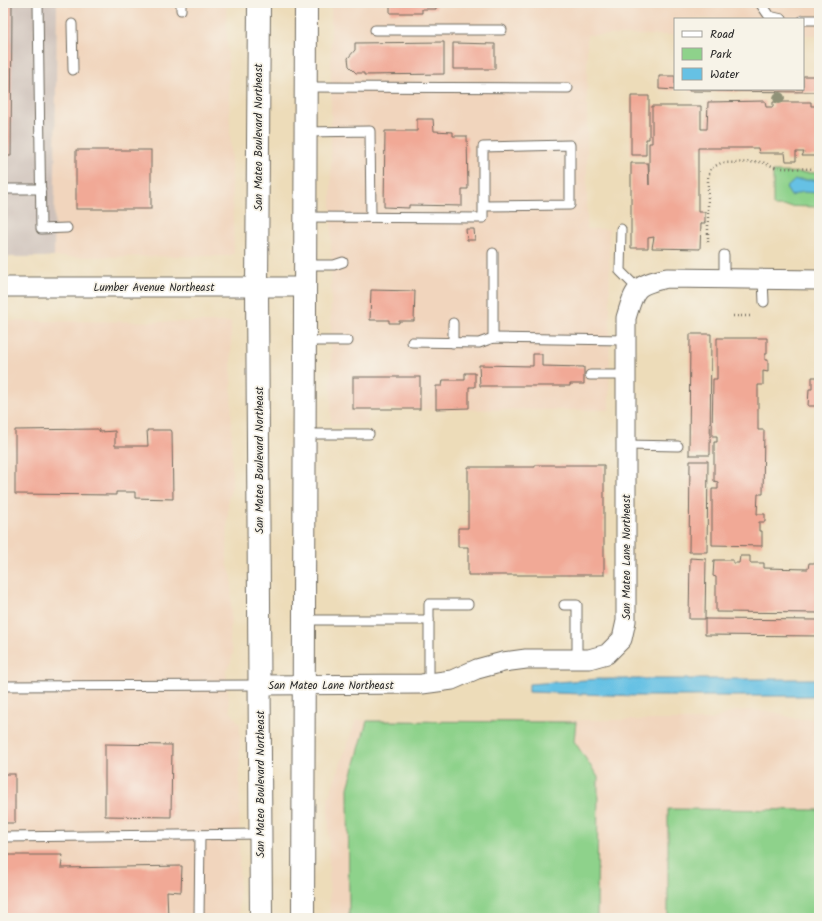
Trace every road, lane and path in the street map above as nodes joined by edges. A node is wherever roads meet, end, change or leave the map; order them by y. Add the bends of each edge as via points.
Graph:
1 (38, 3) edge
2 (259, 3) edge
3 (306, 3) edge
4 (760, 3) edge
5 (778, 18) edge
6 (804, 20) edge
7 (819, 20) edge
8 (72, 24) dead end
9 (375, 30) dead end
10 (502, 30) dead end
11 (73, 70) dead end
12 (305, 87) junction
13 (568, 88) dead end
14 (305, 132) junction
15 (819, 169) edge
16 (3, 189) edge
17 (41, 189) junction
18 (483, 206) junction
19 (305, 217) junction
20 (371, 217) junction
21 (67, 228) dead end
22 (621, 229) dead end
23 (708, 242) dead end
24 (493, 253) dead end
25 (724, 255) dead end
26 (343, 262) dead end
27 (304, 265) junction
28 (724, 279) junction
29 (763, 280) junction
30 (819, 280) edge
31 (3, 286) edge
32 (257, 287) junction
33 (305, 287) junction
34 (638, 289) junction
35 (764, 302) dead end
36 (733, 316) dead end
37 (753, 316) dead end
38 (453, 323) dead end
39 (493, 338) junction
40 (626, 340) junction
41 (304, 341) junction
42 (348, 341) dead end
43 (412, 342) dead end
44 (453, 343) junction
45 (590, 375) dead end
46 (626, 376) junction
47 (304, 434) junction
48 (369, 434) dead end
49 (626, 445) junction
50 (678, 446) dead end
51 (468, 604) dead end
52 (564, 605) dead end
53 (305, 620) junction
54 (429, 620) junction
55 (577, 659) junction
56 (429, 683) junction
57 (304, 684) junction
58 (260, 685) junction
59 (3, 686) edge
60 (200, 834) junction
61 (261, 834) junction
62 (3, 837) edge
63 (199, 918) edge
64 (261, 918) edge
65 (303, 918) edge

1 - 17 lane
2 - 32 main road, San Mateo Boulevard Northeast
3 - 12 main road
4 - 5 lane via 769,16
6 - 7 lane
8 - 11 lane
9 - 10 lane
12 - 13 lane
12 - 14 main road
14 - 19 main road
14 - 20 lane via 370,131
15 - 23 path via 776,168 762,162 721,163 711,168 708,177
16 - 17 lane
17 - 21 lane via 41,229
18 - 18 lane via 570,205 570,145 483,147
18 - 20 lane via 482,218
19 - 20 lane
19 - 27 main road
22 - 34 lane via 620,271
24 - 39 lane
25 - 28 lane
26 - 27 lane via 334,265
27 - 33 main road
28 - 29 street
28 - 34 street via 667,278 649,282
29 - 30 street
29 - 35 lane
31 - 32 street, Lumber Avenue Northeast
32 - 33 street, Lumber Avenue Northeast
32 - 58 main road, San Mateo Boulevard Northeast
33 - 41 main road
34 - 40 street, San Mateo Lane Northeast via 632,296 626,318
36 - 37 path
38 - 44 lane
39 - 40 lane
39 - 44 lane via 479,343
40 - 46 street, San Mateo Lane Northeast
41 - 42 lane
41 - 47 main road
43 - 44 lane
45 - 46 lane
46 - 49 street, San Mateo Lane Northeast
47 - 48 lane
47 - 53 main road
49 - 50 lane
49 - 55 street, San Mateo Lane Northeast via 626,621 622,639 607,654
51 - 54 lane via 429,604
52 - 55 lane via 577,605
53 - 54 lane
53 - 57 main road
54 - 56 lane
55 - 56 street, San Mateo Lane Northeast via 526,659 503,662 477,669 452,680
56 - 57 street, San Mateo Lane Northeast
57 - 58 street, San Mateo Lane Northeast
57 - 65 main road
58 - 59 lane
58 - 61 main road, San Mateo Boulevard Northeast
60 - 61 lane
60 - 62 lane
60 - 63 lane
61 - 64 main road, San Mateo Boulevard Northeast

